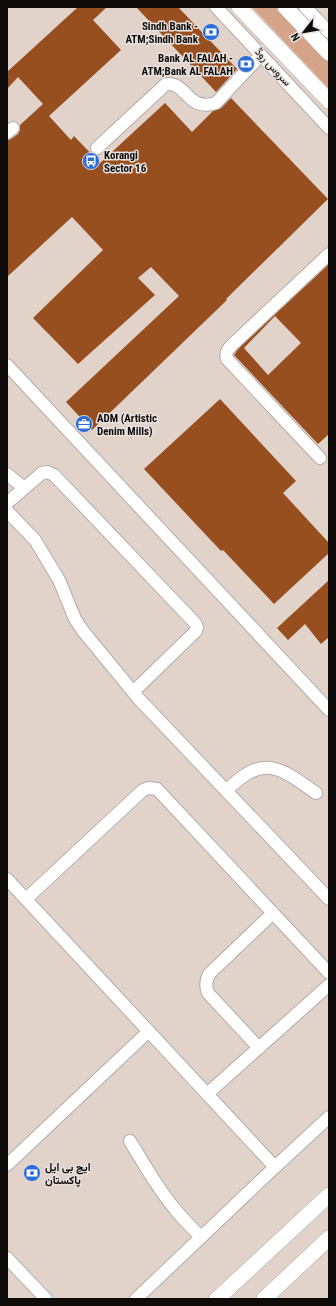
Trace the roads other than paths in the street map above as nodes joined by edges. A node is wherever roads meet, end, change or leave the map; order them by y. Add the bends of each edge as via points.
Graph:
1 (216, 7) edge
2 (239, 7) edge
3 (285, 7) edge
4 (305, 7) edge
5 (329, 32) edge
6 (329, 53) edge
7 (261, 55) junction
8 (329, 101) edge
9 (329, 128) edge
10 (97, 148) dead end
11 (329, 254) edge
12 (7, 366) edge
13 (320, 458) dead end
14 (7, 474) edge
15 (24, 488) junction
16 (7, 503) edge
17 (7, 510) edge
18 (133, 692) junction
19 (329, 710) edge
20 (226, 791) junction
21 (316, 793) dead end
22 (7, 880) edge
23 (26, 899) junction
24 (329, 899) edge
25 (273, 913) junction
26 (329, 973) edge
27 (329, 985) edge
28 (149, 1031) junction
29 (259, 1048) junction
30 (207, 1094) junction
31 (329, 1117) edge
32 (130, 1141) dead end
33 (7, 1165) edge
34 (275, 1167) junction
35 (329, 1195) edge
36 (201, 1237) junction
37 (329, 1238) edge
38 (7, 1258) edge
39 (46, 1299) edge
40 (136, 1299) edge
41 (217, 1299) edge
42 (264, 1299) edge

1 - 7 street, سروس روڈ
2 - 8 main road
3 - 6 main road
4 - 5 street
7 - 9 street, سروس روڈ
7 - 10 street via 216,103 209,105 194,102 177,85 166,84
11 - 13 street via 233,344 226,355
12 - 19 street
14 - 15 street
15 - 16 street
15 - 18 street via 42,473 54,475 195,623 196,631
17 - 18 street via 35,540 59,580 75,619 83,631
18 - 20 street
20 - 21 street via 247,773 262,768 276,768
20 - 24 street
22 - 23 street
23 - 25 street via 143,790 153,788 157,789
23 - 28 street
25 - 26 street
25 - 29 street via 209,974 206,985 208,993
27 - 29 street
28 - 30 street
28 - 33 street
29 - 30 street
30 - 34 street
31 - 34 street
32 - 36 street via 164,1194
34 - 36 street
35 - 41 main road
36 - 40 street
37 - 42 main road
38 - 39 street

